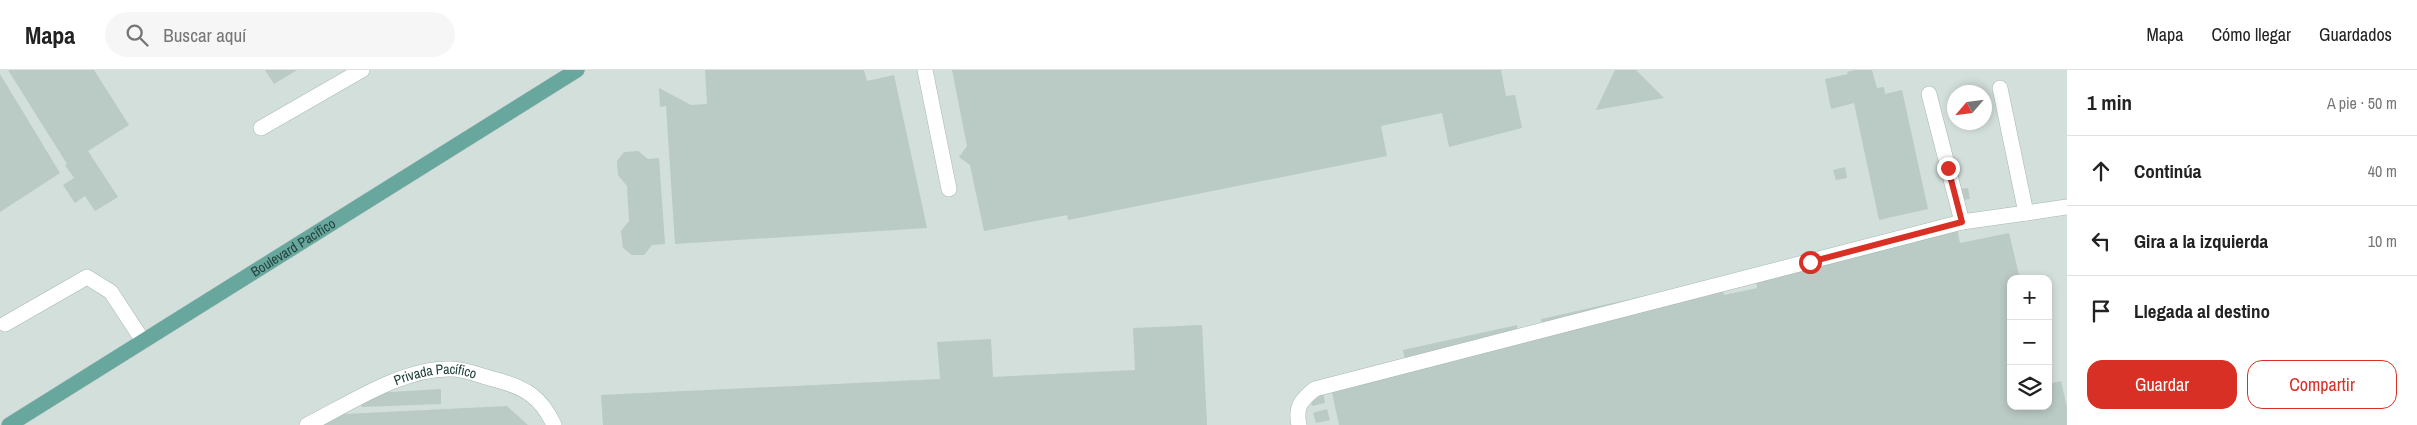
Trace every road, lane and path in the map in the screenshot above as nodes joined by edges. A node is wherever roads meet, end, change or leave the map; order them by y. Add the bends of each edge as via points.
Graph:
1 (362, 70) edge
2 (577, 70) edge
3 (925, 70) edge
4 (2000, 88) dead end
5 (1929, 94) dead end
6 (261, 128) dead end
7 (949, 189) dead end
8 (2067, 207) edge
9 (2026, 213) junction
10 (1962, 222) junction
11 (5, 324) dead end
12 (143, 341) junction
13 (8, 425) edge
14 (307, 425) edge
15 (554, 425) edge
16 (1299, 425) edge

1 - 6 lane
2 - 12 main road, Boulevard Pacífico
3 - 7 lane
4 - 9 lane
5 - 10 lane
8 - 9 lane
9 - 10 lane
10 - 16 lane via 1315,390 1300,401
11 - 12 lane via 87,277 111,292
12 - 13 main road, Boulevard Pacífico
14 - 15 lane, Privada Pacífico via 401,378 428,370 454,369 520,387 537,398

